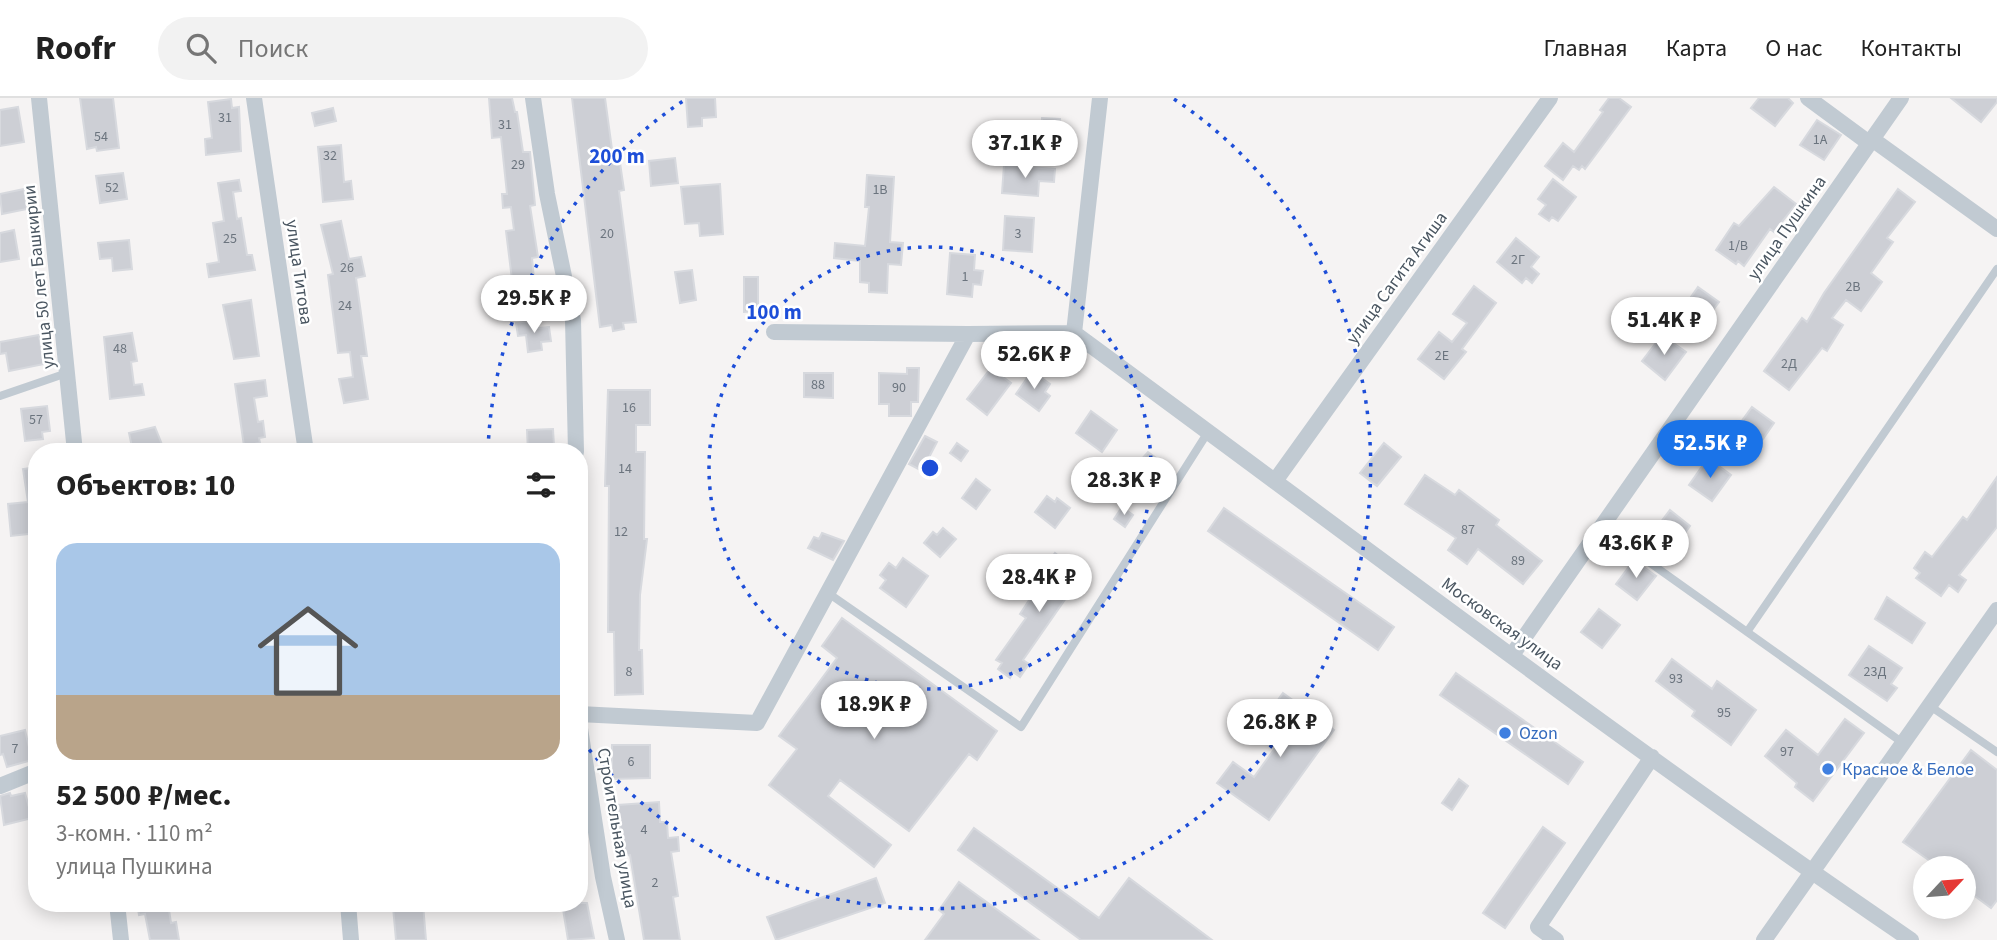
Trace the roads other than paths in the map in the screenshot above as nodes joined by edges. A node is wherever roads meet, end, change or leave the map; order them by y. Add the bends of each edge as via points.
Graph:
1 (39, 98) edge
2 (254, 98) edge
3 (533, 98) edge
4 (1100, 98) edge
5 (1550, 98) edge
6 (1808, 98) edge
7 (1901, 98) edge
8 (1871, 141) junction
9 (1997, 229) edge
10 (1997, 270) edge
11 (774, 332) dead end
12 (1074, 333) junction
13 (968, 334) junction
14 (68, 373) junction
15 (0, 396) edge
16 (1208, 432) junction
17 (74, 443) edge
18 (305, 443) edge
19 (576, 443) edge
20 (1275, 481) junction
21 (1601, 528) junction
22 (827, 593) junction
23 (1997, 610) edge
24 (1747, 632) junction
25 (1512, 655) junction
26 (1930, 705) junction
27 (588, 714) edge
28 (1903, 743) junction
29 (1997, 752) edge
30 (1652, 757) junction
31 (28, 775) edge
32 (588, 780) edge
33 (0, 786) edge
34 (1812, 873) junction
35 (118, 912) edge
36 (349, 912) edge
37 (121, 940) edge
38 (351, 940) edge
39 (617, 940) edge
40 (1556, 940) edge
41 (1764, 940) edge
42 (1911, 940) edge

1 - 14 street, улица 50 лет Башкирии
2 - 18 street, улица Титова
3 - 19 street via 573,320
4 - 12 street
5 - 20 street, улица Сагита Агиша
6 - 8 street
7 - 8 street, улица Пушкина
8 - 9 street
8 - 21 street, улица Пушкина
10 - 24 lane
11 - 13 street
12 - 13 street
12 - 16 street, Московская улица
13 - 22 street
14 - 15 lane
14 - 17 street, улица 50 лет Башкирии
16 - 20 street, Московская улица
16 - 22 lane via 1021,727
20 - 25 street, Московская улица
21 - 24 lane
21 - 25 street, улица Пушкина
22 - 27 street via 757,723
23 - 26 street
24 - 28 lane
25 - 30 street, Московская улица
26 - 28 street
26 - 29 lane
28 - 34 street
30 - 34 street, Московская улица
30 - 40 street via 1538,927
31 - 33 street
32 - 39 street, Строительная улица
34 - 41 street
34 - 42 street, Московская улица
35 - 37 street
36 - 38 street

